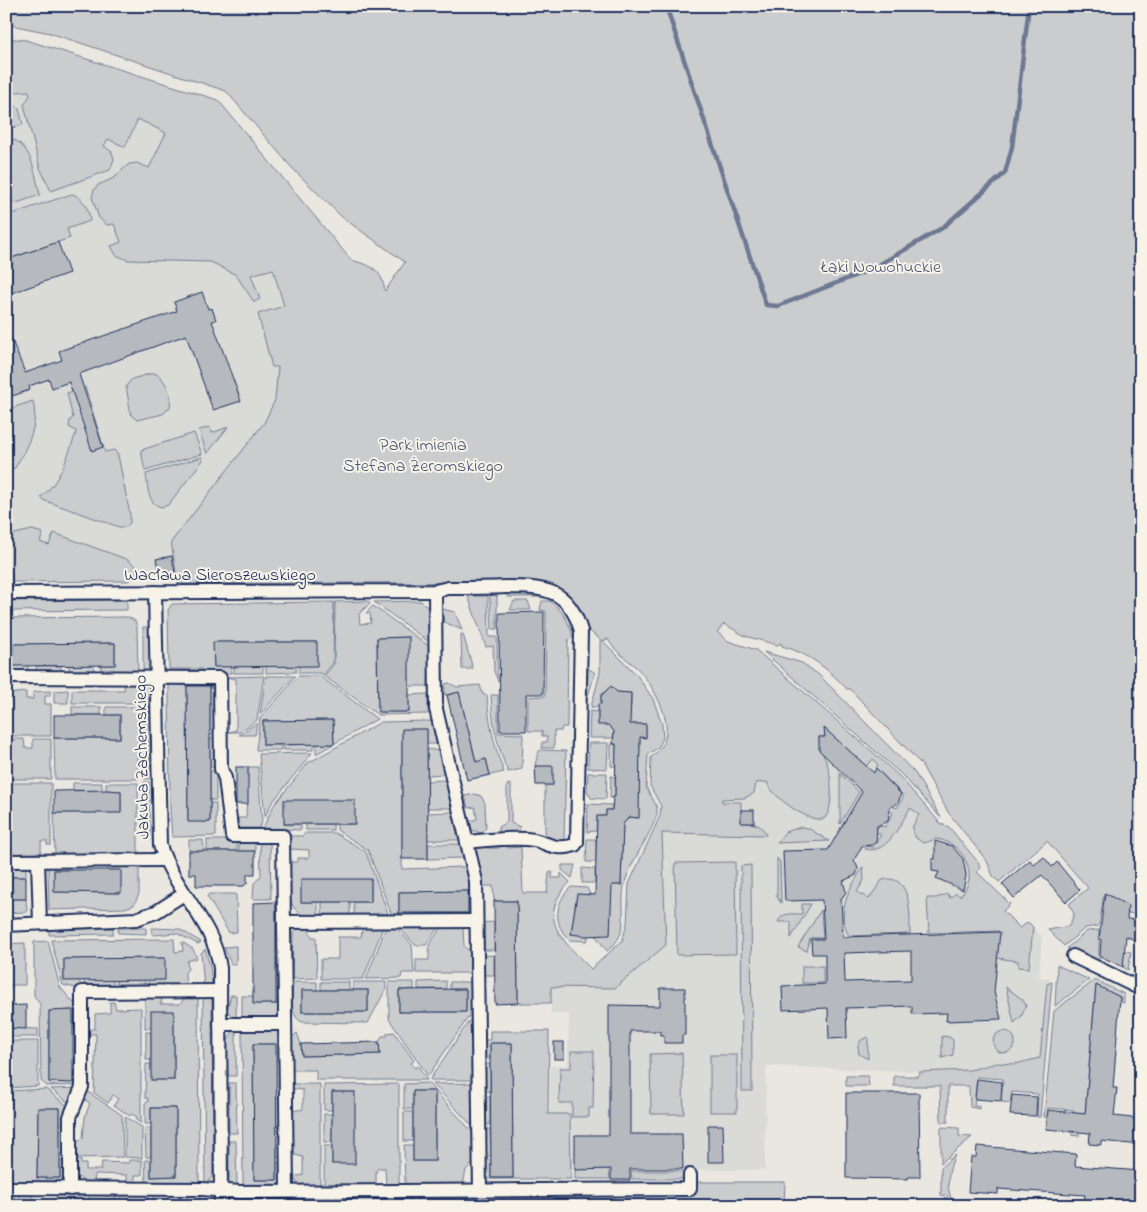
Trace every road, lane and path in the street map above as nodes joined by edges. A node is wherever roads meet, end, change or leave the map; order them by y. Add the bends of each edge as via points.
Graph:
1 (435, 590) junction
2 (155, 592) junction
3 (6, 593) edge
4 (6, 677) edge
5 (156, 677) junction
6 (467, 842) junction
7 (6, 860) edge
8 (38, 860) junction
9 (165, 860) junction
10 (184, 894) junction
11 (476, 921) junction
12 (284, 922) junction
13 (40, 923) junction
14 (6, 925) edge
15 (1073, 956) dead end
16 (1141, 989) edge
17 (220, 991) junction
18 (220, 1024) junction
19 (285, 1024) junction
20 (690, 1175) dead end
21 (6, 1188) edge
22 (70, 1189) junction
23 (221, 1191) junction
24 (480, 1191) junction
25 (287, 1192) junction
26 (221, 1206) edge

1 - 2 street, Wacława Sieroszewskiego
1 - 6 street via 436,709
1 - 6 street, Wacława Sieroszewskiego via 542,588 554,592 565,600 578,619 582,644 578,839 575,845 546,846 528,840
2 - 3 street, Wacława Sieroszewskiego
2 - 5 street, Jakuba Zachemskiego
4 - 5 street
5 - 9 street, Jakuba Zachemskiego via 158,818
5 - 12 street via 220,678 221,769 232,836 283,836
6 - 11 street via 476,881
7 - 8 street
8 - 9 street
8 - 13 street
9 - 10 street, Jakuba Zachemskiego
10 - 13 street via 142,918
10 - 17 street, Jakuba Zachemskiego via 214,944 220,968
11 - 12 street
11 - 24 street
12 - 19 street
13 - 14 street
15 - 16 street
17 - 18 street, Jakuba Zachemskiego
17 - 22 street via 82,992 82,1088 70,1117
18 - 19 street
18 - 23 street, Jakuba Zachemskiego
19 - 25 street
20 - 24 street via 690,1189
21 - 22 street
22 - 23 street
23 - 25 street
23 - 26 street, Jakuba Zachemskiego
24 - 25 street

